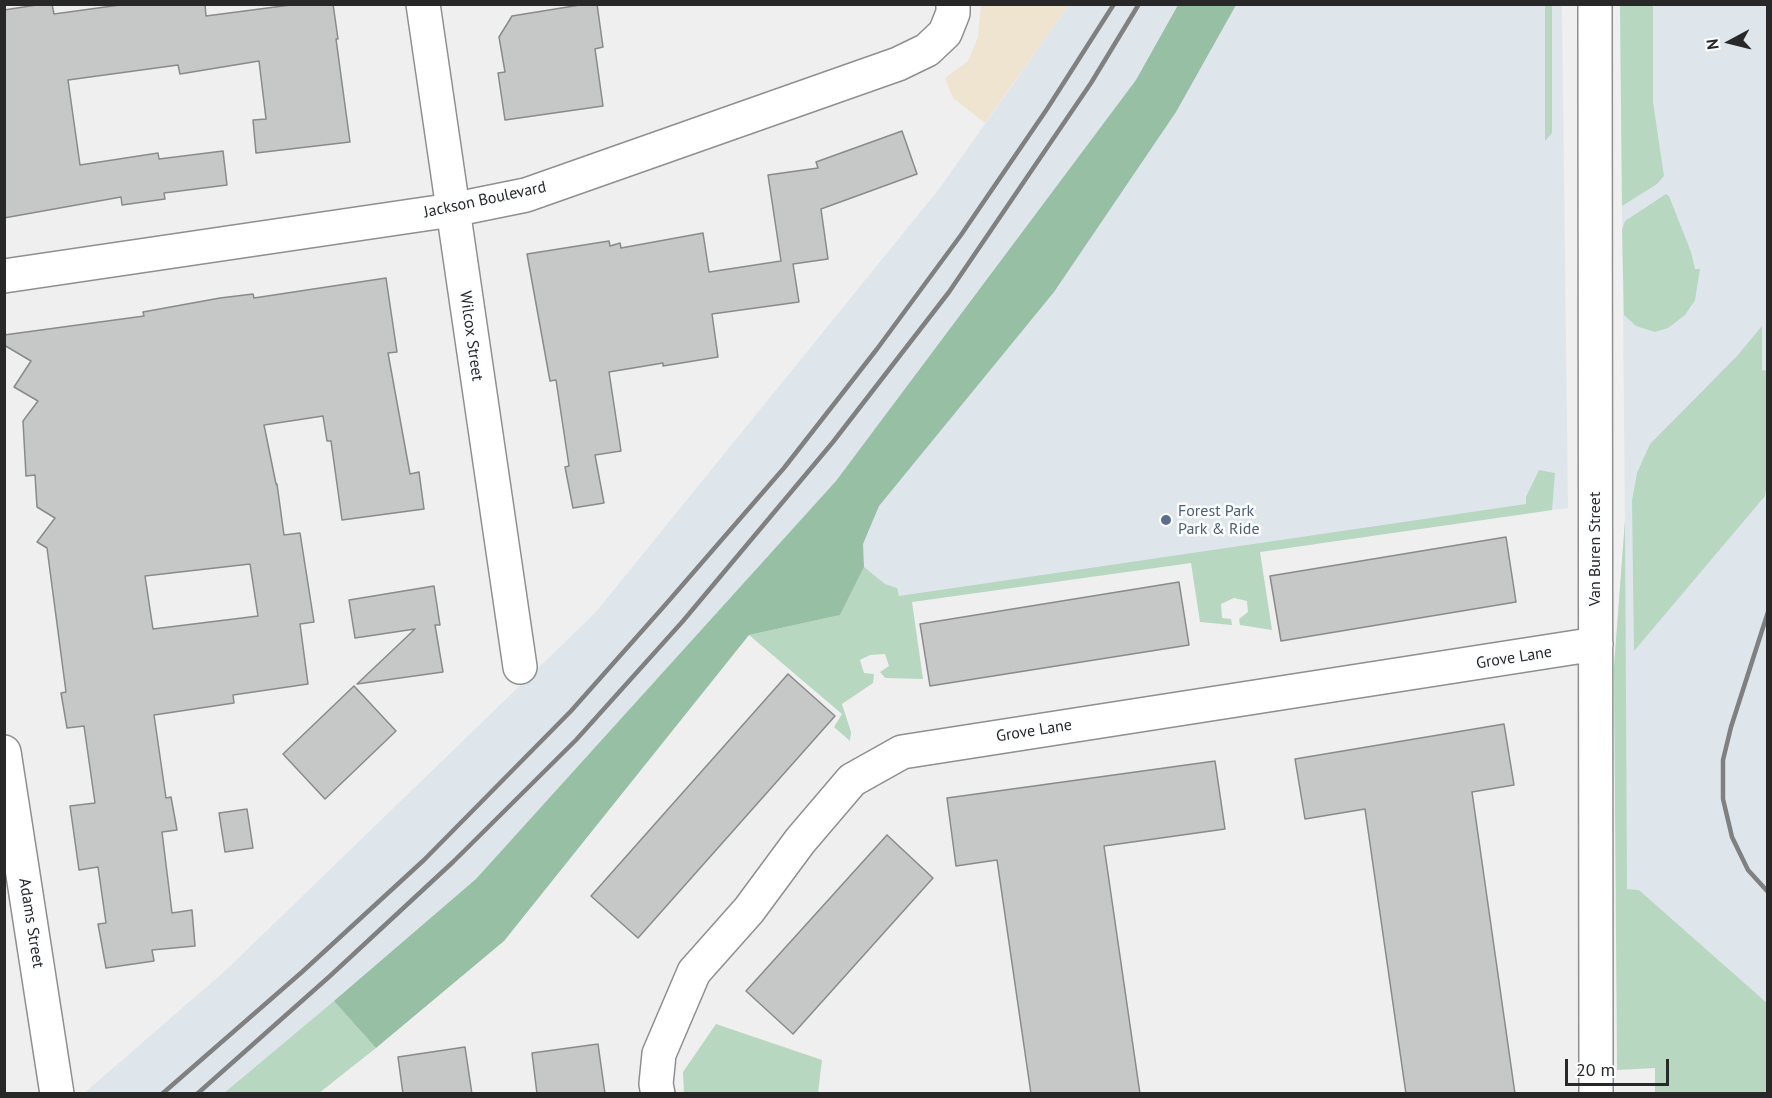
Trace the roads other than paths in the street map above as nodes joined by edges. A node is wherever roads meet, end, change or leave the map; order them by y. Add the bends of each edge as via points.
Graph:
1 (423, 4) edge
2 (953, 4) edge
3 (1595, 4) edge
4 (452, 210) junction
5 (4, 276) edge
6 (1596, 644) junction
7 (520, 667) dead end
8 (4, 752) edge
9 (57, 1094) edge
10 (658, 1094) edge
11 (1596, 1094) edge

1 - 4 street, Wilcox Street
2 - 4 street, Jackson Boulevard via 945,33 927,50 898,64 526,195
3 - 6 street, Van Buren Street
4 - 5 street, Jackson Boulevard
4 - 7 street, Wilcox Street
6 - 10 street, Grove Lane via 902,752 852,780 749,910 694,972 659,1054
6 - 11 street, Van Buren Street
8 - 9 street, Adams Street

